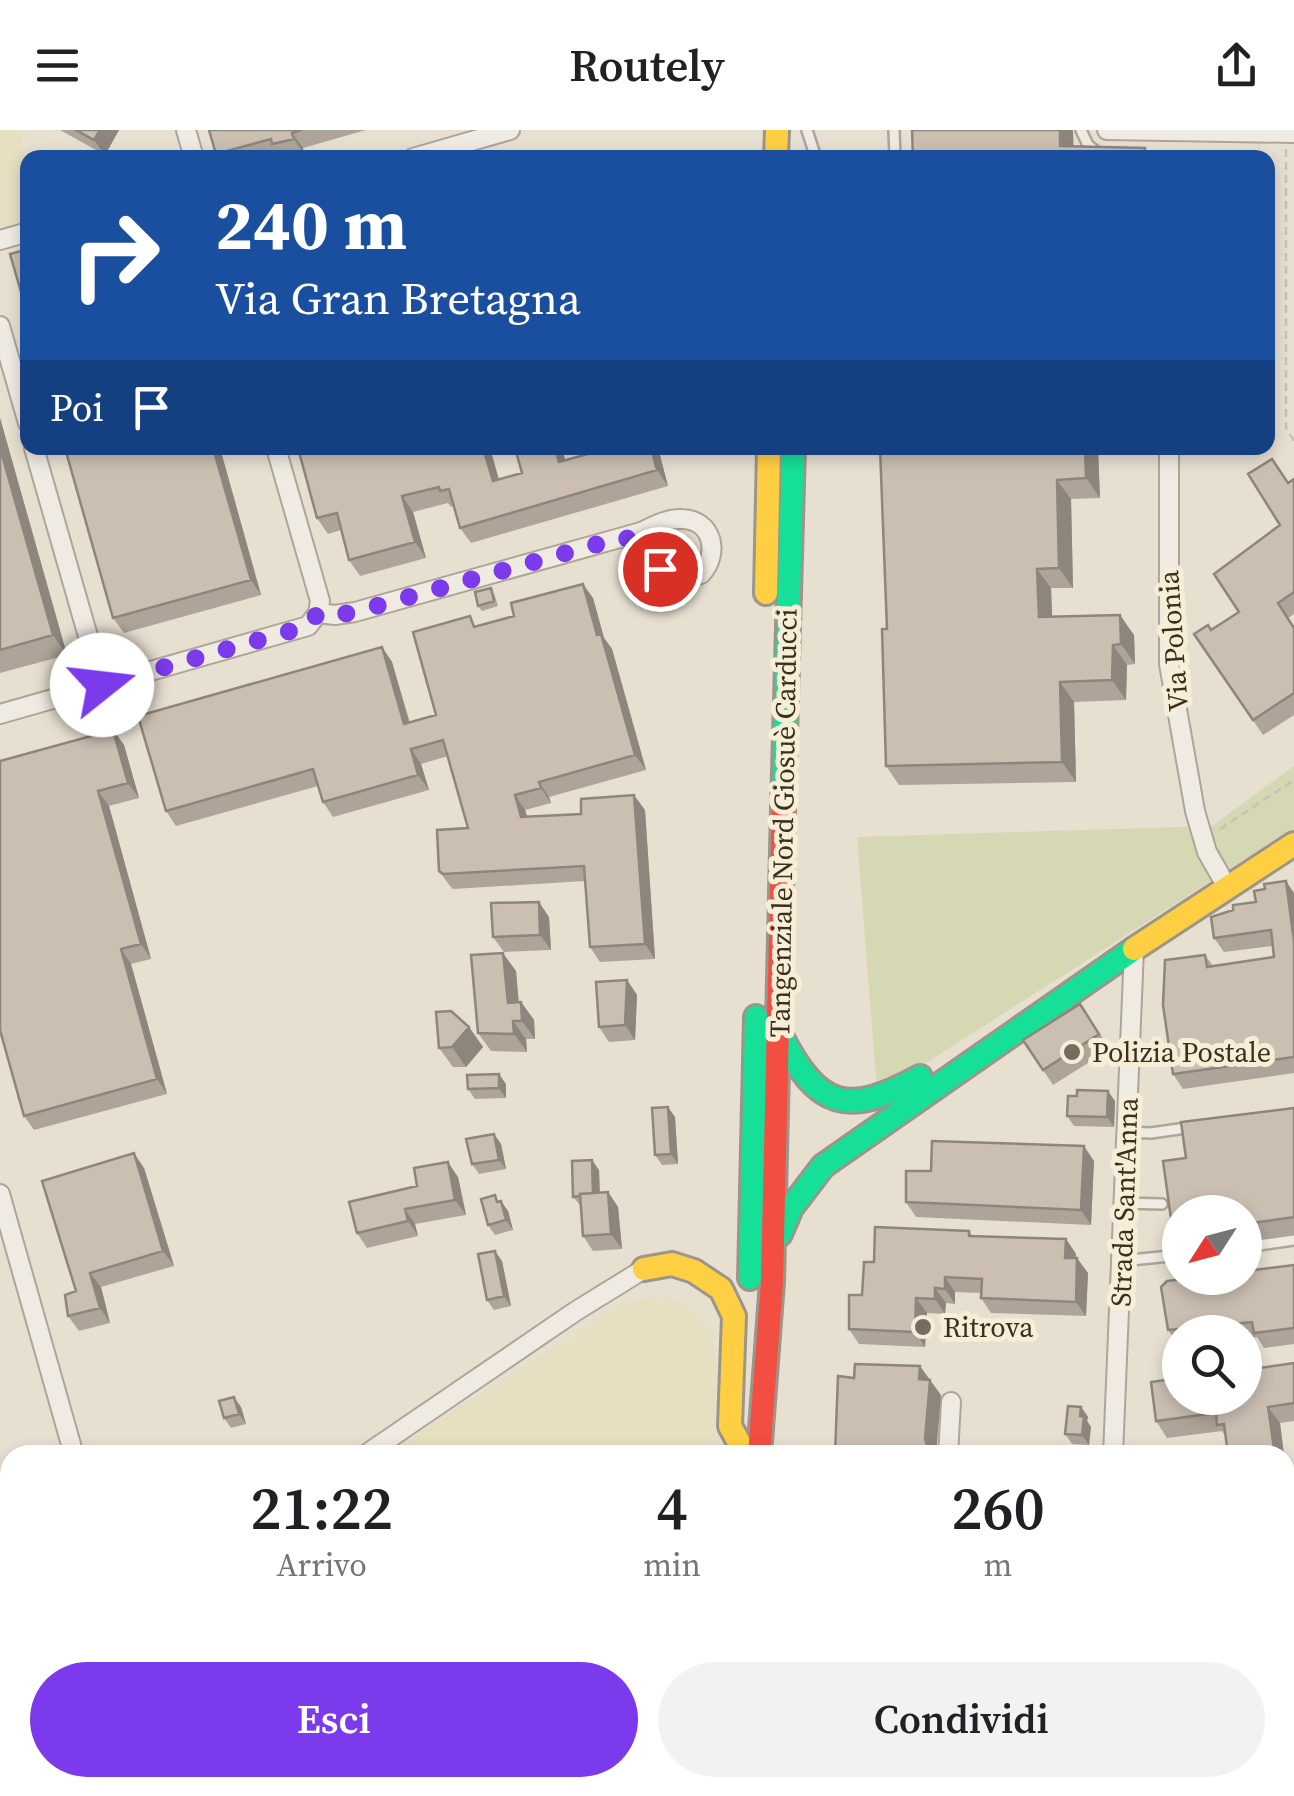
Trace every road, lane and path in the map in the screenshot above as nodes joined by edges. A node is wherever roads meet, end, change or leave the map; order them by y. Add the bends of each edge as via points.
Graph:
1 (510, 130) edge
2 (1081, 130) edge
3 (1107, 130) edge
4 (1290, 133) edge
5 (441, 150) edge
6 (1097, 150) edge
7 (0, 326) edge
8 (20, 395) edge
9 (1294, 441) edge
10 (36, 455) edge
11 (278, 455) edge
12 (770, 455) edge
13 (792, 455) edge
14 (1169, 455) edge
15 (623, 537) junction
16 (318, 613) junction
17 (102, 685) junction
18 (0, 714) edge
19 (1294, 780) edge
20 (1204, 840) junction
21 (1294, 844) edge
22 (1227, 887) junction
23 (1134, 949) junction
24 (778, 1029) junction
25 (1205, 1125) edge
26 (1126, 1132) junction
27 (0, 1194) edge
28 (1124, 1204) junction
29 (1162, 1204) dead end
30 (1294, 1240) edge
31 (1262, 1245) edge
32 (772, 1254) junction
33 (1162, 1258) edge
34 (1121, 1262) junction
35 (644, 1269) joint
36 (951, 1402) dead end
37 (71, 1445) edge
38 (380, 1445) edge
39 (742, 1445) edge
40 (747, 1445) edge
41 (749, 1445) edge
42 (949, 1445) edge
43 (1113, 1445) edge

1 - 5 street
2 - 6 lane
3 - 4 street
4 - 9 path via 1286,428
7 - 8 street
10 - 17 street
11 - 16 street
12 - 40 main road, Tangenziale Nord Giosuè Carducci
13 - 24 main road, Tangenziale Nord Giosuè Carducci
14 - 20 street, Via Polonia via 1169,664
15 - 15 street via 679,580 701,574 712,557 711,537 688,519
15 - 16 street via 355,612
16 - 17 street via 308,626
17 - 18 street
19 - 20 path
20 - 22 street, Via Polonia
21 - 22 main road
22 - 23 main road
23 - 24 main road via 871,1101 848,1104 813,1090
23 - 26 street, Strada Sant'Anna
23 - 32 main road via 824,1166 791,1208
24 - 32 main road, Tangenziale Nord Giosuè Carducci
25 - 26 lane
26 - 28 street, Strada Sant'Anna
27 - 37 street
28 - 29 lane
28 - 34 street, Strada Sant'Anna
30 - 31 lane
32 - 41 main road, Tangenziale Nord Giosuè Carducci via 768,1380
33 - 34 lane
34 - 43 street, Strada Sant'Anna
35 - 38 street
35 - 39 main road via 672,1264 721,1289 734,1316 730,1426
36 - 42 street

